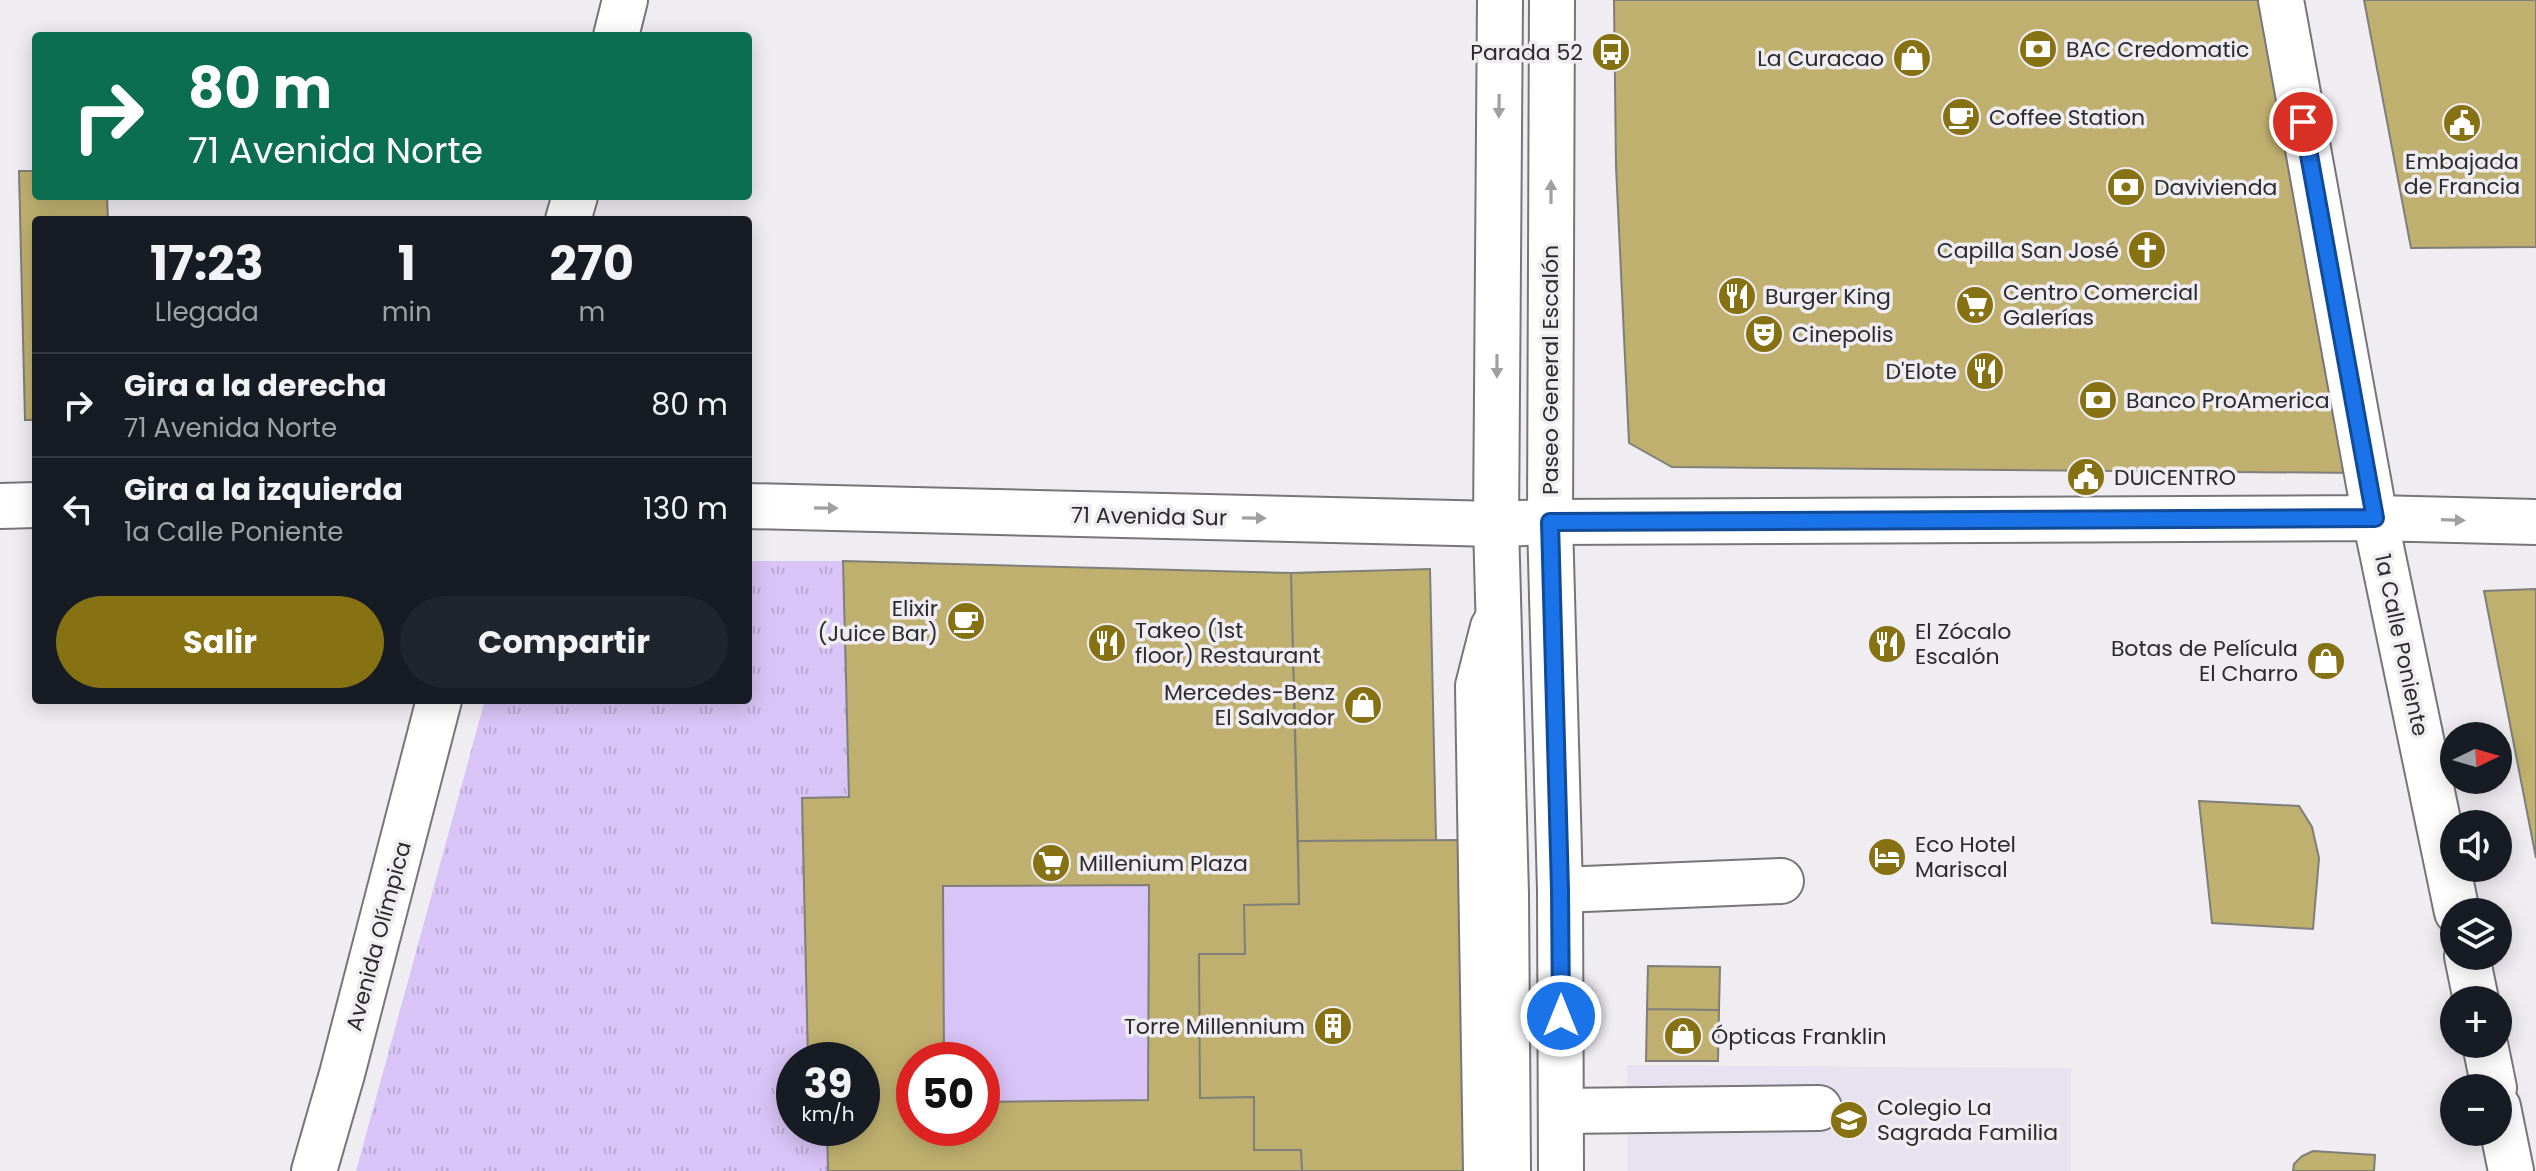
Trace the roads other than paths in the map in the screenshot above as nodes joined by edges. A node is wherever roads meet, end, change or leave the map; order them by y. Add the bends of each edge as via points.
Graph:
1 (625, 0) edge
2 (1500, 0) edge
3 (1552, 0) edge
4 (2281, 0) edge
5 (617, 32) edge
6 (32, 505) edge
7 (0, 506) edge
8 (752, 506) edge
9 (2375, 518) junction
10 (1550, 522) junction
11 (2536, 522) edge
12 (1496, 524) junction
13 (1499, 605) junction
14 (438, 704) edge
15 (1781, 881) dead end
16 (1560, 890) junction
17 (2454, 898) edge
18 (1819, 1108) dead end
19 (1561, 1111) junction
20 (2506, 1146) edge
21 (314, 1171) edge
22 (1486, 1171) edge
23 (1508, 1171) edge
24 (1561, 1171) edge
25 (2511, 1171) edge

1 - 5 street
2 -> 12 street
10 -> 3 street, Paseo General Escalón
4 - 9 street, 1a Calle Poniente
6 - 7 street
8 -> 12 street, 71 Avenida Sur
9 - 10 street, 71 Avenida Sur
9 -> 11 street, 71 Avenida Sur
9 - 17 street, 1a Calle Poniente
10 - 12 street, 71 Avenida Sur
10 - 16 street, Paseo General Escalón
12 - 13 street
13 - 22 street via 1478,686
13 - 23 street
14 - 21 street, Avenida Olímpica
15 - 16 street
16 - 19 street, Paseo General Escalón
18 - 19 street
19 - 24 street, Paseo General Escalón
20 - 25 street

